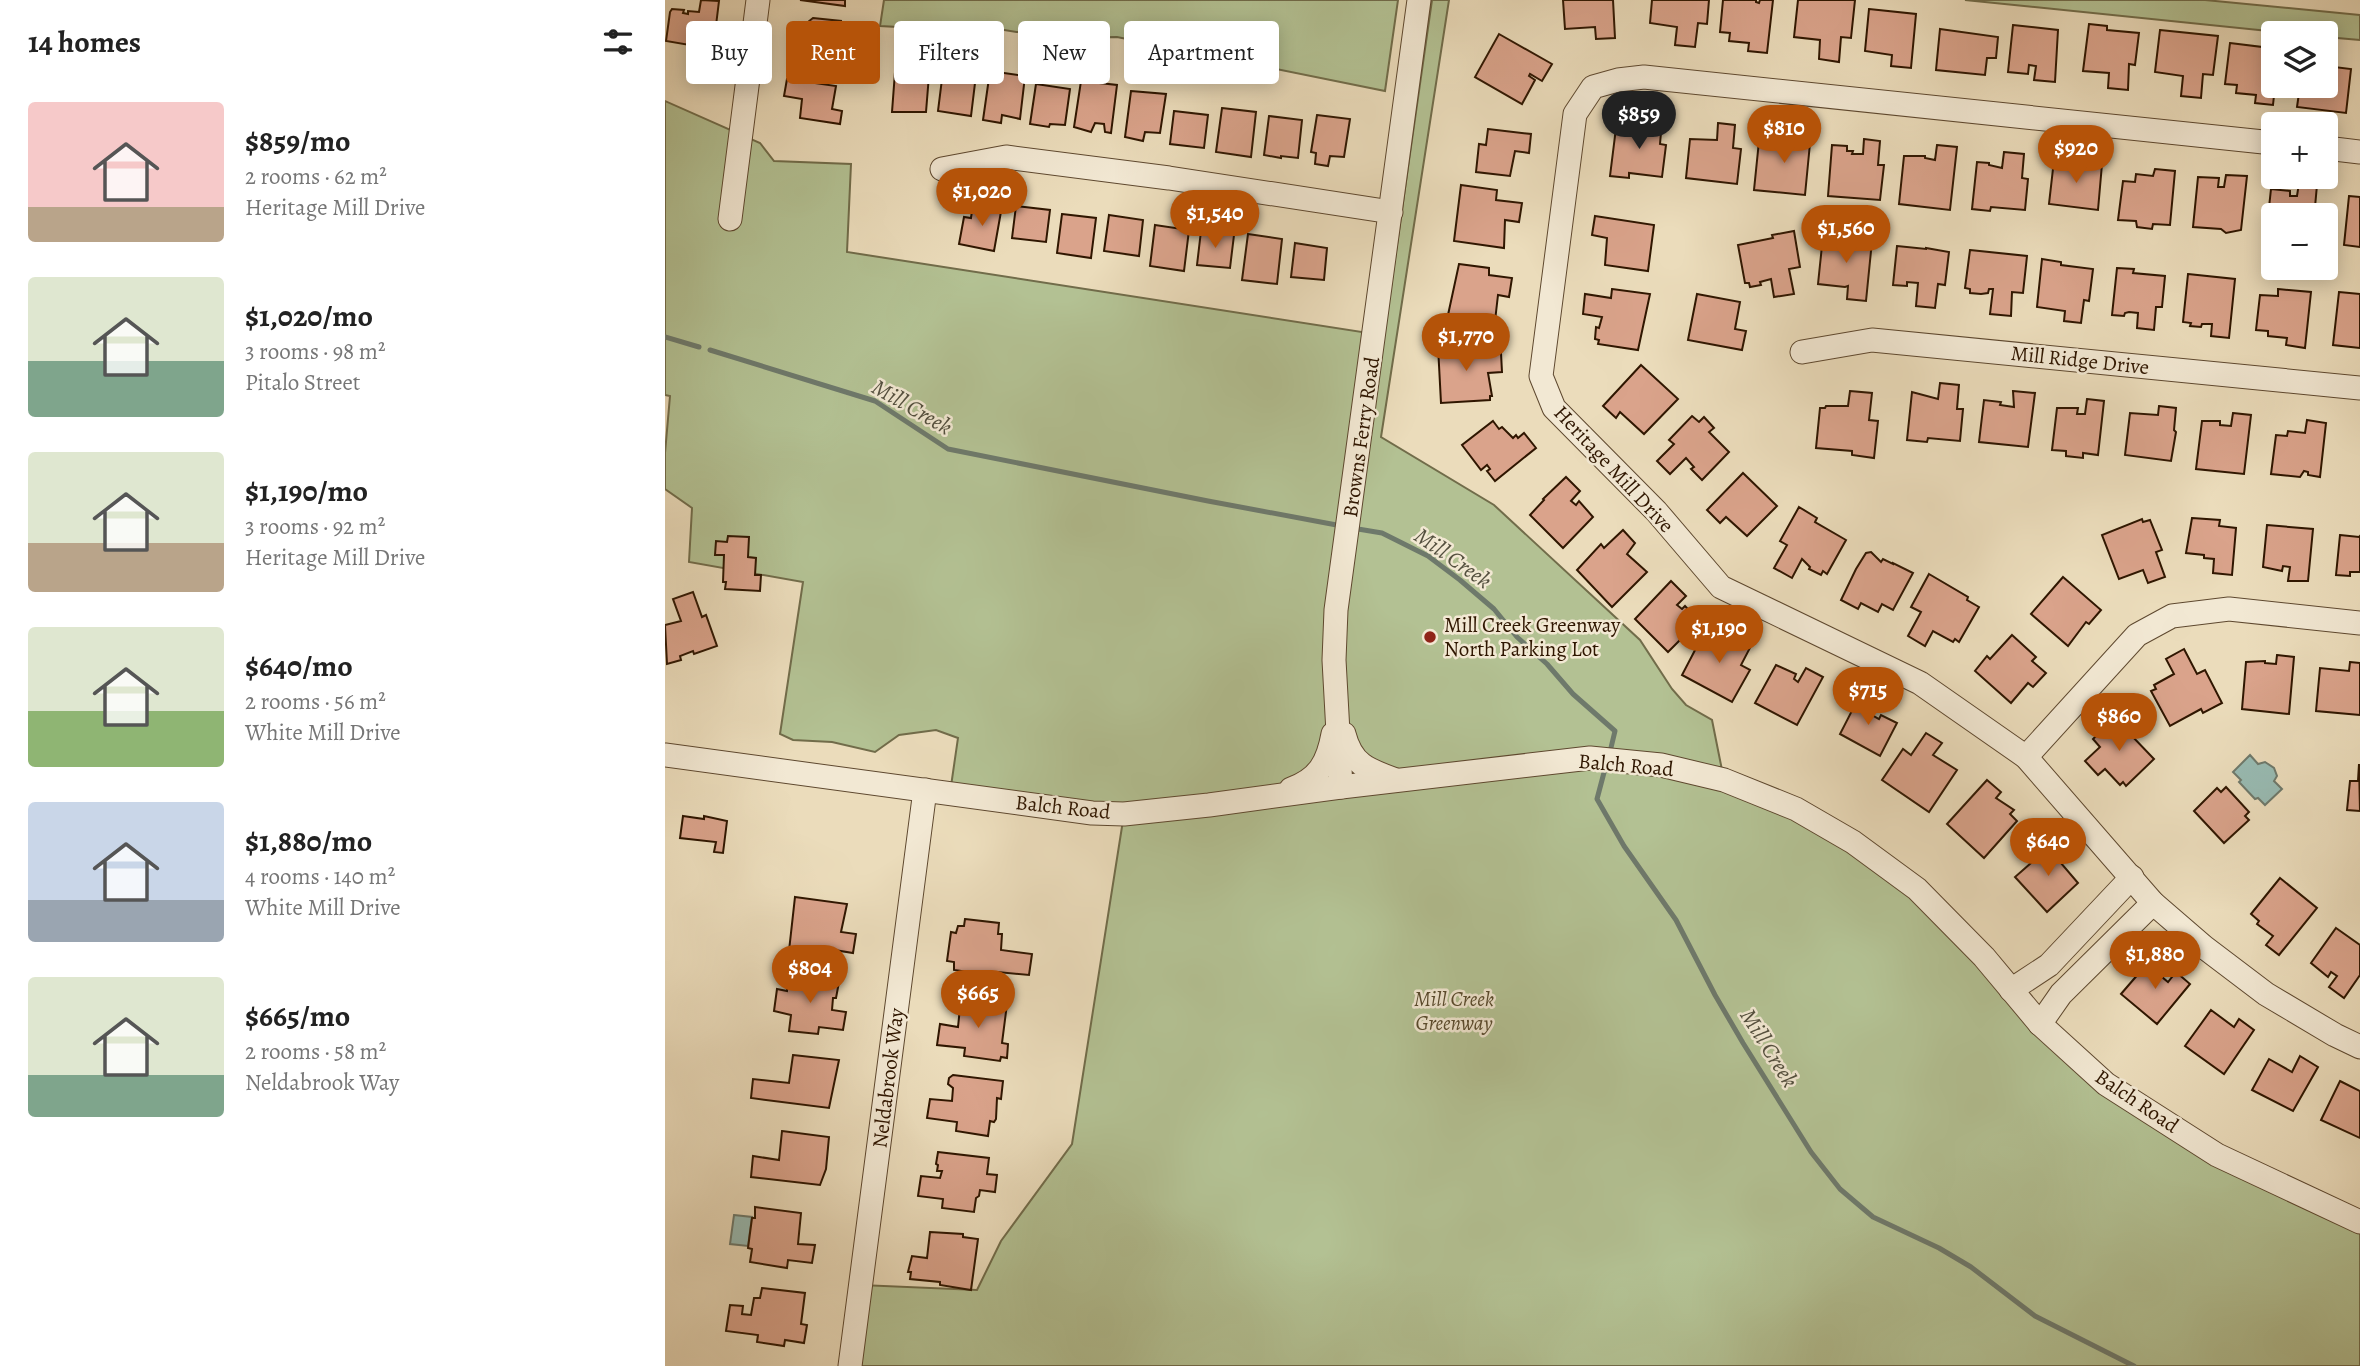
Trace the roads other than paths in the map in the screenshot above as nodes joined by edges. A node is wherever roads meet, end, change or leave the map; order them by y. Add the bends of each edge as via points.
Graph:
1 (758, 0) edge
2 (1419, 0) edge
3 (2261, 142) edge
4 (2338, 149) edge
5 (2360, 152) edge
6 (942, 169) dead end
7 (1391, 212) junction
8 (730, 219) dead end
9 (1801, 352) dead end
10 (2360, 388) edge
11 (2360, 623) edge
12 (1338, 707) junction
13 (665, 755) edge
14 (2026, 757) junction
15 (1398, 780) junction
16 (1341, 787) junction
17 (925, 790) junction
18 (1272, 796) junction
19 (2132, 877) junction
20 (2153, 903) junction
21 (2011, 990) junction
22 (2040, 1024) junction
23 (2360, 1047) edge
24 (2360, 1222) edge
25 (850, 1366) edge

1 - 8 street
2 - 7 street, Browns Ferry Road
3 - 14 street, Heritage Mill Drive via 1644,77 1593,87 1575,114 1541,376 1554,408 1656,511 1721,587 1920,683
4 - 5 street
6 - 7 street via 1006,157
7 - 12 street, Browns Ferry Road via 1336,610
9 - 10 street, Mill Ridge Drive via 1872,340
11 - 14 street via 2229,609 2172,616 2137,635
12 - 15 street, Browns Ferry Road via 1347,746 1357,762
12 - 16 street, Browns Ferry Road
12 - 18 street, Browns Ferry Road via 1328,758 1305,784
13 - 17 street, Balch Road
14 - 19 street, Heritage Mill Drive
15 - 16 street, Balch Road
15 - 21 street, Balch Road via 1590,758 1661,765 1724,780 1784,804 1853,842 1917,889
16 - 18 street, Balch Road
17 - 18 street, Balch Road via 1124,814
17 - 25 street, Neldabrook Way
19 - 20 street, Heritage Mill Drive
19 - 21 street via 2049,965
20 - 22 street via 2061,994
20 - 23 street, Heritage Mill Drive via 2266,994
21 - 22 street, Balch Road
22 - 24 street, Balch Road via 2106,1084 2217,1155

